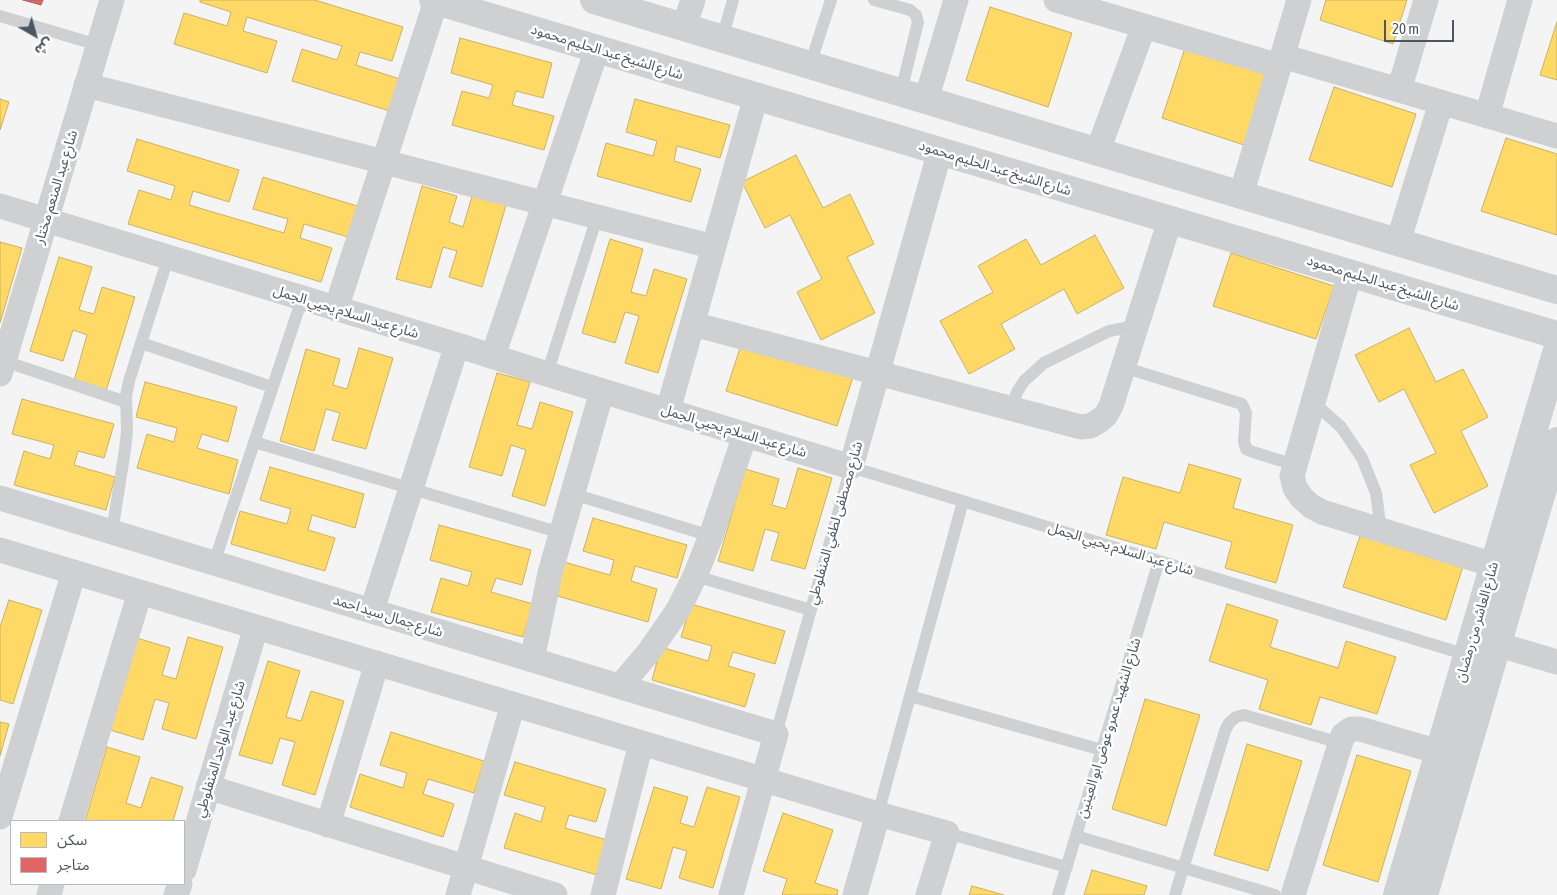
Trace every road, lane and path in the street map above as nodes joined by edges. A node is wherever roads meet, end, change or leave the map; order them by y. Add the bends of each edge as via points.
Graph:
1 (112, 0) edge
2 (435, 0) edge
3 (594, 0) edge
4 (693, 0) edge
5 (733, 0) edge
6 (831, 0) edge
7 (874, 0) edge
8 (956, 0) edge
9 (1056, 0) edge
10 (1426, 0) edge
11 (1520, 0) edge
12 (1297, 1) edge
13 (0, 16) edge
14 (1144, 26) junction
15 (684, 27) junction
16 (722, 39) junction
17 (98, 45) junction
18 (597, 49) junction
19 (1281, 61) junction
20 (810, 65) junction
21 (86, 85) junction
22 (1399, 90) junction
23 (756, 96) junction
24 (913, 96) junction
25 (1441, 103) junction
26 (1487, 116) junction
27 (1557, 136) edge
28 (940, 151) junction
29 (1098, 153) junction
30 (385, 162) junction
31 (1083, 194) junction
32 (1241, 195) junction
33 (545, 204) junction
34 (0, 206) edge
35 (597, 217) junction
36 (1170, 220) junction
37 (46, 221) junction
38 (1398, 242) junction
39 (714, 248) junction
40 (168, 258) junction
41 (1350, 273) junction
42 (1557, 290) edge
43 (302, 299) junction
44 (336, 309) junction
45 (693, 324) junction
46 (1136, 329) junction
47 (1557, 335) edge
48 (141, 344) junction
49 (457, 345) junction
50 (1557, 350) edge
51 (493, 356) junction
52 (1123, 367) junction
53 (2, 368) edge
54 (878, 373) junction
55 (547, 374) junction
56 (272, 387) junction
57 (602, 391) junction
58 (126, 402) junction
59 (1313, 402) junction
60 (1011, 408) junction
61 (668, 411) junction
62 (745, 435) junction
63 (254, 442) junction
64 (1557, 442) edge
65 (1295, 465) junction
66 (851, 467) junction
67 (411, 490) junction
68 (573, 494) junction
69 (0, 498) edge
70 (963, 501) junction
71 (1381, 530) junction
72 (112, 532) junction
73 (561, 533) junction
74 (711, 536) junction
75 (0, 550) edge
76 (1159, 561) junction
77 (214, 563) junction
78 (1494, 565) junction
79 (74, 572) junction
80 (695, 576) junction
81 (140, 592) junction
82 (372, 610) junction
83 (811, 610) junction
84 (256, 627) junction
85 (1496, 644) junction
86 (1467, 656) junction
87 (532, 660) junction
88 (1557, 662) edge
89 (377, 663) junction
90 (620, 686) junction
91 (910, 696) junction
92 (514, 704) junction
93 (776, 734) junction
94 (641, 743) junction
95 (1340, 743) junction
96 (1102, 750) junction
97 (1439, 752) junction
98 (763, 780) junction
99 (208, 787) junction
100 (878, 814) junction
101 (0, 817) edge
102 (71, 820) edge
103 (328, 825) junction
104 (947, 833) junction
105 (1076, 836) junction
106 (185, 867) edge
107 (466, 867) junction
108 (1067, 867) junction
109 (1183, 868) junction
110 (458, 895) edge
111 (555, 895) edge
112 (603, 895) edge
113 (731, 895) edge
114 (855, 895) edge
115 (928, 895) edge
116 (1058, 895) edge
117 (1175, 895) edge
118 (1275, 895) edge
119 (1293, 895) edge
120 (1397, 895) edge
121 (1424, 895) edge

1 - 17 street, شارع عبد المنعم مختار
2 - 18 street, شارع الشيخ عبد الحليم محمود
2 - 30 street
3 - 15 street
4 - 15 street
5 - 16 lane
6 - 20 lane
7 - 24 lane via 910,10 916,15
8 - 24 street
9 - 14 street
10 - 22 street
11 - 26 street
12 - 19 street
13 - 17 lane
14 - 19 street
14 - 29 street
15 - 16 street
16 - 20 street
17 - 21 street, شارع عبد المنعم مختار
18 - 23 street, شارع الشيخ عبد الحليم محمود
18 - 33 street
19 - 22 street
19 - 32 street
20 - 24 street
21 - 30 street
21 - 37 street, شارع عبد المنعم مختار
22 - 25 street
23 - 28 street, شارع الشيخ عبد الحليم محمود
23 - 39 street
24 - 29 street
25 - 26 street
25 - 38 street
26 - 27 street
28 - 31 street, شارع الشيخ عبد الحليم محمود
28 - 54 street, شارع مصطفى لطفي المنفلوطي
29 - 31 street
29 - 32 street
30 - 33 street
30 - 44 street
31 - 36 street, شارع الشيخ عبد الحليم محمود
32 - 38 street
33 - 35 street
33 - 51 street
34 - 37 street, شارع عبد السلام يحيي الجمل
35 - 39 street
35 - 55 lane
36 - 41 street, شارع الشيخ عبد الحليم محمود
36 - 46 street
37 - 40 street, شارع عبد السلام يحيي الجمل
37 - 53 street, شارع عبد المنعم مختار
38 - 42 street
39 - 45 street
40 - 43 street, شارع عبد السلام يحيي الجمل
40 - 48 lane
41 - 47 street, شارع الشيخ عبد الحليم محمود
41 - 59 street
43 - 44 street, شارع عبد السلام يحيي الجمل
43 - 56 lane
44 - 49 street, شارع عبد السلام يحيي الجمل
45 - 54 street
45 - 61 street
46 - 52 street
46 - 60 lane via 1109,331 1044,363 1024,381
48 - 56 lane
48 - 58 lane
49 - 51 street, شارع عبد السلام يحيي الجمل
49 - 67 street
50 - 78 street, شارع العاشر من رمضان
51 - 55 street, شارع عبد السلام يحيي الجمل
52 - 60 street via 1106,415 1090,426 1081,427
52 - 65 lane via 1242,404 1246,412 1246,449
53 - 58 lane
54 - 60 street
54 - 66 street, شارع مصطفى لطفي المنفلوطي
55 - 57 street, شارع عبد السلام يحيي الجمل
56 - 63 lane
57 - 61 street, شارع عبد السلام يحيي الجمل
57 - 68 street
58 - 72 lane via 125,450
59 - 65 street
59 - 71 lane via 1341,427 1362,458 1376,493
61 - 62 street, شارع عبد السلام يحيي الجمل
62 - 66 street, شارع عبد السلام يحيي الجمل
62 - 74 street
63 - 67 lane
63 - 77 lane
64 - 85 street, شارع العاشر من رمضان
65 - 71 street via 1292,476 1295,488 1311,506
66 - 70 lane, شارع عبد السلام يحيي الجمل
66 - 83 lane, شارع مصطفى لطفي المنفلوطي
67 - 73 lane
67 - 82 street
68 - 73 street
68 - 74 lane
69 - 72 street, شارع جمال سيد احمد
70 - 76 lane, شارع عبد السلام يحيي الجمل
70 - 91 lane
71 - 78 street
72 - 77 street, شارع جمال سيد احمد
73 - 87 street
74 - 80 street
75 - 79 street
76 - 86 lane, شارع عبد السلام يحيي الجمل
76 - 96 lane, شارع الشهيد عمرو عوض ابو العينين
77 - 82 street, شارع جمال سيد احمد
78 - 86 street, شارع العاشر من رمضان
79 - 81 street
79 - 101 street
80 - 83 lane
80 - 90 street via 678,610
81 - 84 street
81 - 102 street
82 - 87 street, شارع جمال سيد احمد
83 - 93 lane, شارع مصطفى لطفي المنفلوطي
84 - 89 street
84 - 99 street, شارع عبد الواحد المنفلوطي
85 - 88 street
85 - 121 street, شارع العاشر من رمضان
86 - 97 street, شارع العاشر من رمضان
87 - 90 street, شارع جمال سيد احمد
89 - 92 street
89 - 103 street
90 - 93 street, شارع جمال سيد احمد
91 - 96 lane
91 - 100 lane
92 - 94 street
92 - 107 street
93 - 98 street, شارع مصطفى لطفي المنفلوطي
94 - 98 street
94 - 112 street
95 - 97 street via 1343,734 1351,729 1360,729
95 - 109 lane via 1244,716 1236,717 1225,731
95 - 119 street
96 - 105 lane, شارع الشهيد عمرو عوض ابو العينين
97 - 120 street, شارع العاشر من رمضان
98 - 100 street
98 - 113 street, شارع مصطفى لطفي المنفلوطي
99 - 103 street
99 - 106 street, شارع عبد الواحد المنفلوطي
100 - 104 street
100 - 114 street
103 - 107 street
104 - 108 lane
104 - 115 street
105 - 108 lane, شارع الشهيد عمرو عوض ابو العينين
105 - 109 lane
107 - 110 street
107 - 111 street
108 - 116 lane, شارع الشهيد عمرو عوض ابو العينين
109 - 117 lane
109 - 118 lane

